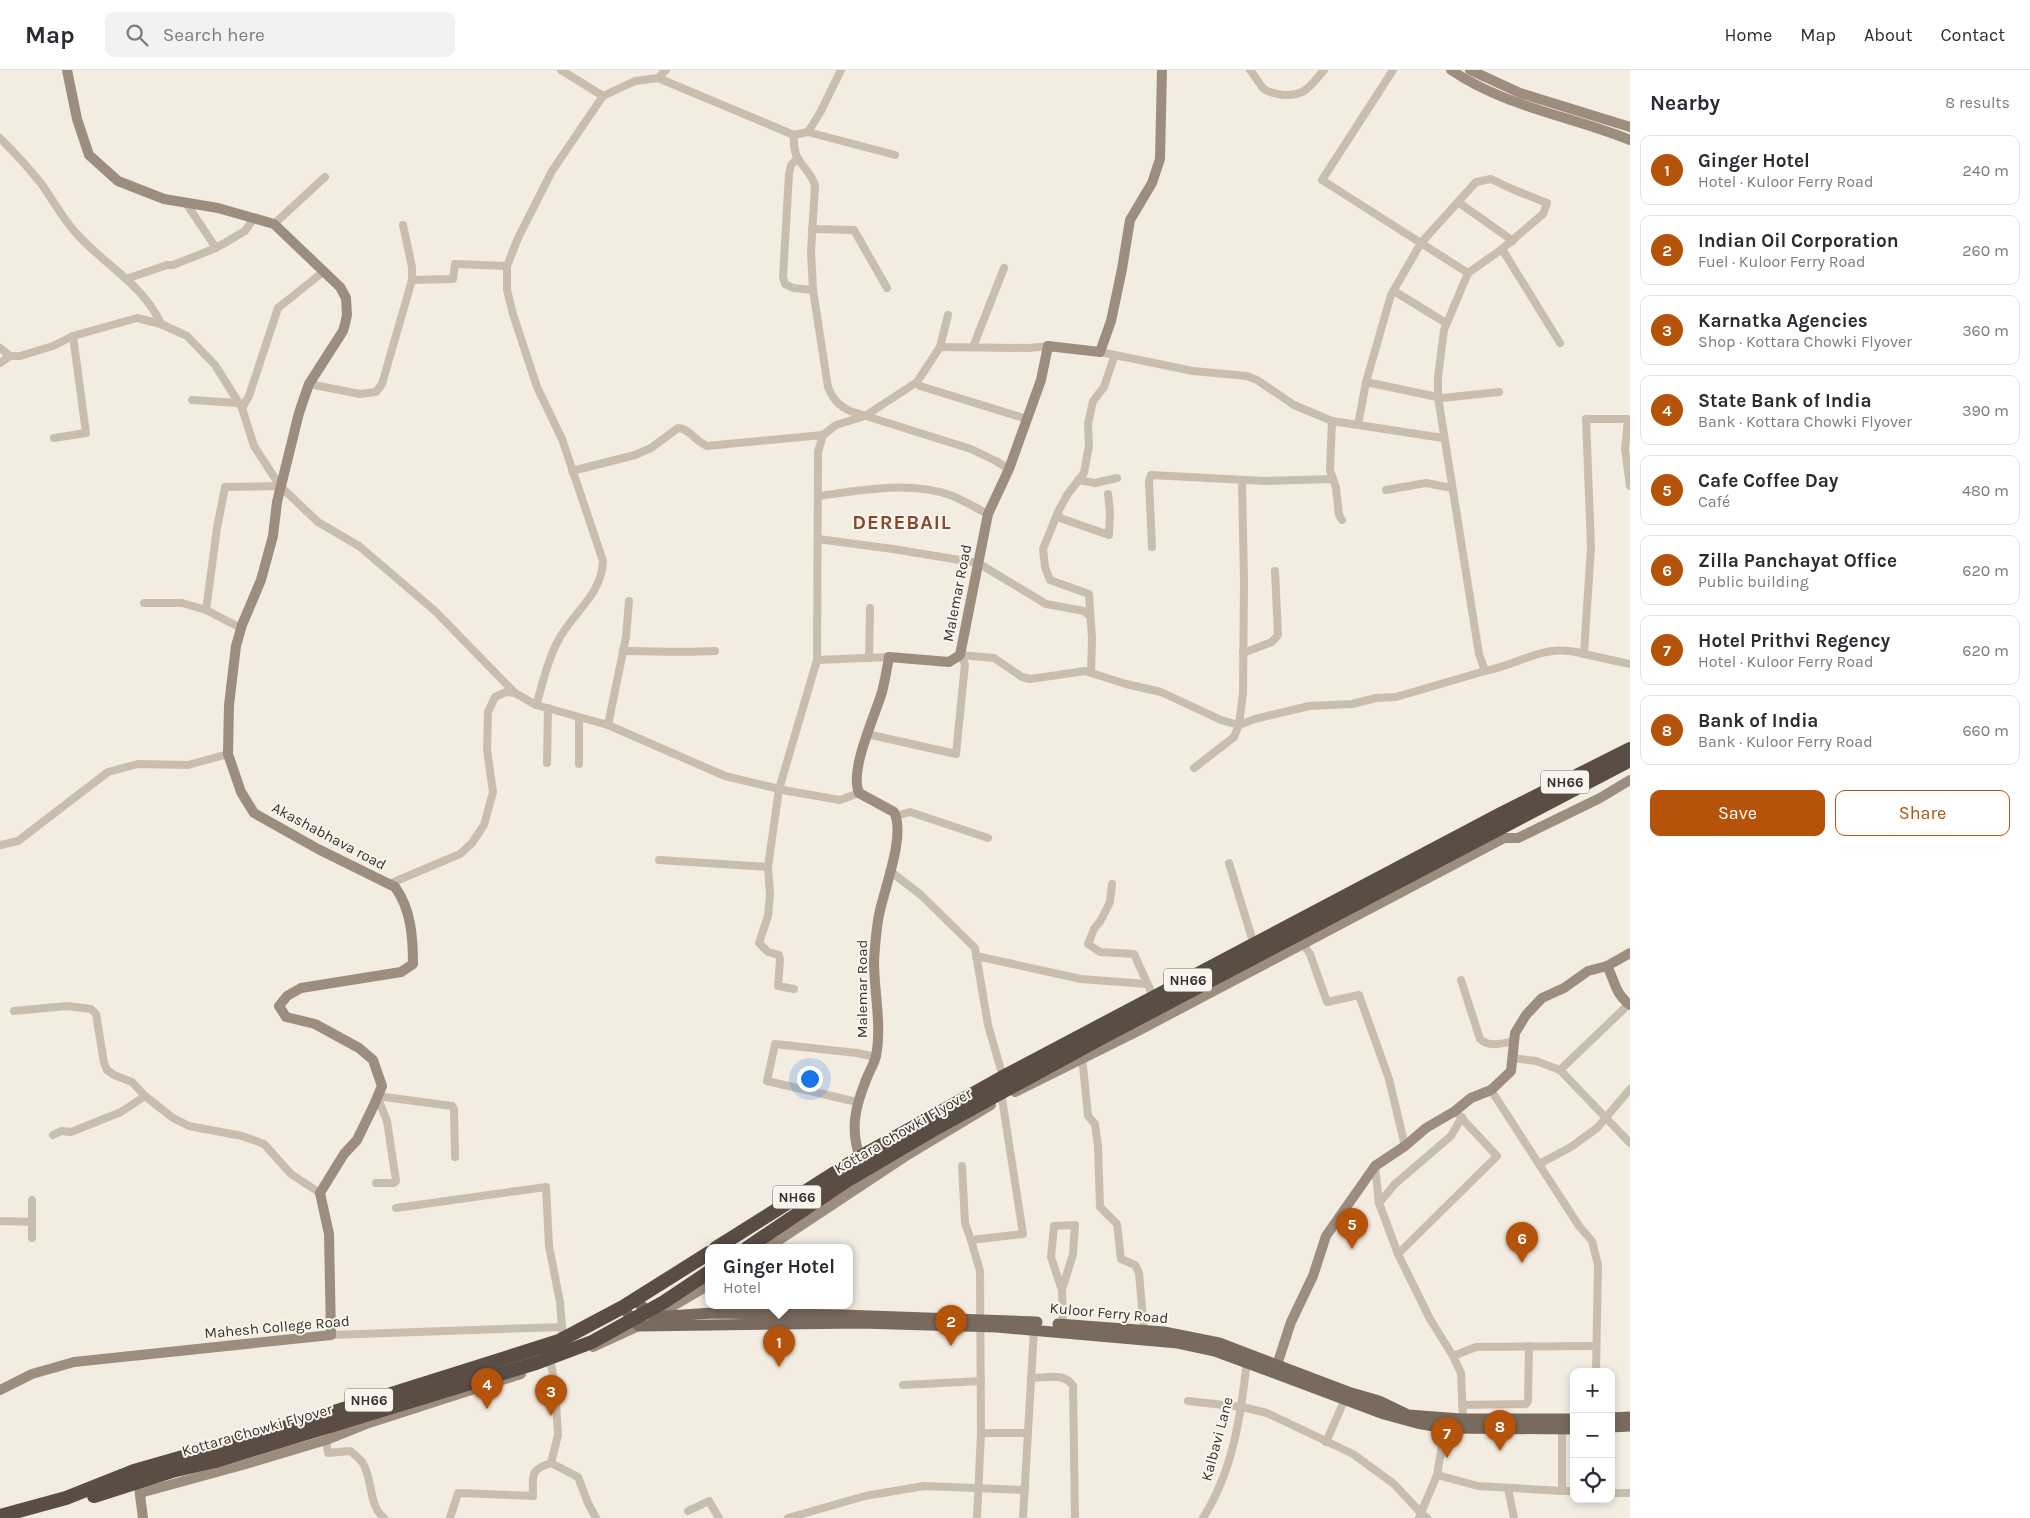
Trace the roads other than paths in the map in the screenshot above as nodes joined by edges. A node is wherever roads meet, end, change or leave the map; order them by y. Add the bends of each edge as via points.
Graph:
1 (67, 70) edge
2 (561, 70) edge
3 (666, 70) edge
4 (841, 70) edge
5 (1162, 70) edge
6 (1250, 70) edge
7 (1324, 70) edge
8 (1393, 70) edge
9 (1451, 70) edge
10 (1470, 70) edge
11 (658, 78) junction
12 (603, 96) junction
13 (1630, 127) edge
14 (808, 132) junction
15 (794, 135) junction
16 (0, 138) edge
17 (1630, 140) edge
18 (895, 155) dead end
19 (797, 159) junction
20 (325, 177) dead end
21 (1458, 202) junction
22 (186, 203) junction
23 (254, 218) junction
24 (274, 224) junction
25 (403, 225) dead end
26 (812, 229) junction
27 (1512, 240) junction
28 (1421, 242) junction
29 (216, 248) junction
30 (1502, 249) junction
31 (507, 266) junction
32 (1004, 268) dead end
33 (323, 272) junction
34 (1468, 273) junction
35 (126, 279) junction
36 (412, 280) junction
37 (887, 288) dead end
38 (813, 290) junction
39 (1394, 291) junction
40 (948, 315) dead end
41 (1446, 323) junction
42 (161, 324) junction
43 (73, 336) junction
44 (1560, 343) dead end
45 (1048, 346) junction
46 (940, 347) junction
47 (973, 347) junction
48 (0, 348) edge
49 (1100, 352) junction
50 (10, 356) junction
51 (1114, 357) junction
52 (0, 363) edge
53 (1366, 382) junction
54 (309, 384) junction
55 (920, 386) dead end
56 (1499, 392) dead end
57 (1438, 397) junction
58 (192, 400) dead end
59 (240, 406) junction
60 (865, 416) junction
61 (1027, 419) junction
62 (1332, 421) junction
63 (1358, 425) junction
64 (823, 435) junction
65 (54, 438) dead end
66 (1443, 438) junction
67 (1009, 469) junction
68 (572, 471) junction
69 (1117, 478) dead end
70 (1333, 479) junction
71 (1078, 480) junction
72 (1242, 480) junction
73 (1630, 482) edge
74 (280, 486) junction
75 (1452, 488) junction
76 (1386, 490) dead end
77 (1108, 494) dead end
78 (819, 496) junction
79 (1058, 512) junction
80 (988, 514) junction
81 (1342, 520) dead end
82 (818, 539) junction
83 (1152, 547) dead end
84 (978, 564) junction
85 (1275, 571) dead end
86 (629, 602) dead end
87 (144, 603) dead end
88 (870, 608) dead end
89 (206, 610) junction
90 (1087, 614) dead end
91 (241, 628) junction
92 (623, 651) junction
93 (715, 651) dead end
94 (1244, 653) junction
95 (1584, 654) junction
96 (960, 655) junction
97 (889, 657) junction
98 (869, 658) junction
99 (817, 660) junction
100 (1630, 664) edge
101 (1485, 670) junction
102 (1091, 673) junction
103 (515, 693) junction
104 (536, 704) junction
105 (548, 708) junction
106 (579, 718) junction
107 (608, 725) junction
108 (1239, 725) junction
109 (867, 734) junction
110 (1630, 749) edge
111 (228, 754) junction
112 (1630, 760) edge
113 (547, 763) dead end
114 (579, 764) dead end
115 (1194, 768) dead end
116 (1630, 780) edge
117 (779, 789) junction
118 (859, 792) junction
119 (896, 816) junction
120 (988, 838) dead end
121 (0, 845) edge
122 (659, 860) dead end
123 (1229, 863) dead end
124 (768, 866) junction
125 (890, 871) junction
126 (389, 884) junction
127 (1112, 884) dead end
128 (1304, 944) junction
129 (1254, 946) junction
130 (1630, 953) edge
131 (976, 956) junction
132 (1607, 966) junction
133 (1461, 980) dead end
134 (1147, 984) junction
135 (794, 989) dead end
136 (1154, 998) junction
137 (1629, 1004) edge
138 (14, 1011) dead end
139 (1514, 1041) junction
140 (1082, 1054) junction
141 (876, 1057) junction
142 (1513, 1058) junction
143 (1560, 1070) junction
144 (1003, 1077) junction
145 (1630, 1089) edge
146 (1491, 1090) junction
147 (145, 1096) junction
148 (376, 1096) junction
149 (1001, 1096) junction
150 (857, 1102) junction
151 (1458, 1114) junction
152 (1606, 1117) junction
153 (53, 1135) dead end
154 (1630, 1143) edge
155 (1404, 1146) junction
156 (860, 1157) junction
157 (455, 1158) dead end
158 (1539, 1164) junction
159 (962, 1166) dead end
160 (1375, 1166) junction
161 (376, 1183) dead end
162 (320, 1193) junction
163 (32, 1200) dead end
164 (1379, 1204) junction
165 (396, 1208) dead end
166 (0, 1221) edge
167 (32, 1222) junction
168 (32, 1238) dead end
169 (971, 1240) junction
170 (722, 1244) edge
171 (754, 1244) edge
172 (773, 1244) edge
173 (1398, 1254) junction
174 (705, 1255) edge
175 (705, 1275) edge
176 (705, 1287) edge
177 (1062, 1290) junction
178 (628, 1303) junction
179 (654, 1317) junction
180 (980, 1323) junction
181 (1063, 1324) junction
182 (639, 1326) junction
183 (1034, 1329) junction
184 (1144, 1330) junction
185 (563, 1333) junction
186 (331, 1335) junction
187 (1529, 1346) junction
188 (1596, 1346) junction
189 (1453, 1356) junction
190 (1248, 1359) junction
191 (550, 1364) junction
192 (1275, 1368) junction
193 (1596, 1368) edge
194 (1031, 1378) junction
195 (981, 1381) junction
196 (903, 1385) dead end
197 (0, 1390) edge
198 (1345, 1399) junction
199 (1188, 1401) dead end
200 (1462, 1405) junction
201 (1242, 1407) junction
202 (1630, 1417) edge
203 (1615, 1418) edge
204 (1463, 1419) junction
205 (1570, 1419) edge
206 (1630, 1426) edge
207 (1615, 1427) edge
208 (1445, 1428) junction
209 (1568, 1429) edge
210 (981, 1433) junction
211 (1028, 1433) junction
212 (326, 1440) junction
213 (1326, 1442) junction
214 (551, 1462) junction
215 (1437, 1475) junction
216 (138, 1482) junction
217 (978, 1488) junction
218 (1508, 1488) junction
219 (1025, 1490) junction
220 (1562, 1491) junction
221 (1570, 1491) edge
222 (1615, 1492) edge
223 (1630, 1493) edge
224 (688, 1510) dead end
225 (0, 1516) edge
226 (1422, 1516) edge
227 (381, 1517) edge
228 (21, 1518) edge
229 (143, 1518) edge
230 (450, 1518) edge
231 (596, 1518) edge
232 (720, 1518) edge
233 (788, 1518) edge
234 (977, 1518) edge
235 (1023, 1518) edge
236 (1075, 1518) edge
237 (1203, 1518) edge
238 (1514, 1518) edge

1 - 22 street, Akashabhava road via 77,119 90,156 118,181 164,199
2 - 12 street
3 - 11 street
4 - 14 street
5 - 49 street via 1160,159 1152,182 1130,220 1111,321
6 - 7 street via 1265,90 1298,95 1307,90
8 - 28 street via 1322,180
9 - 17 street via 1524,106 1596,126
10 - 13 street via 1520,93
11 - 12 street via 635,80
11 - 15 street
12 - 31 street via 552,171
14 - 15 street
14 - 18 street
15 - 19 street
16 - 35 street via 43,186 76,233
19 - 26 street via 811,175 814,185
19 - 38 street via 788,174 783,276 785,284 793,288
20 - 24 street
21 - 27 street
21 - 27 street via 1476,182 1491,179 1547,203 1543,214
21 - 28 street
22 - 23 street, Akashabhava road
22 - 29 street
23 - 24 street, Akashabhava road
23 - 29 street via 245,230
24 - 33 street, Akashabhava road
25 - 36 street
26 - 37 street via 854,230
26 - 38 street
27 - 30 street
28 - 34 street
28 - 39 street
29 - 35 street
30 - 34 street
30 - 44 street
31 - 36 street via 458,264 454,267 453,279
31 - 68 street via 507,290 513,314 537,387 562,439
32 - 47 street
33 - 54 street, Akashabhava road via 344,291 348,315 343,331
33 - 59 street via 278,308 249,396
34 - 41 street
35 - 42 street via 134,285
36 - 54 street via 392,353 382,384 376,392 360,394
38 - 60 street via 831,396 839,405
39 - 41 street
39 - 53 street
40 - 46 street
41 - 57 street
42 - 43 street via 137,318
42 - 59 street via 186,336 215,365
43 - 50 street via 37,351
43 - 65 street via 86,433
45 - 47 street
45 - 49 street
45 - 61 street, Malemar Road via 1041,380
46 - 47 street
46 - 60 street via 917,382
48 - 50 street
49 - 51 street
50 - 52 street
51 - 62 street via 1252,378 1294,404
51 - 71 street via 1104,387 1093,401 1088,424 1087,460 1084,473
53 - 57 street
53 - 63 street
54 - 74 street, Akashabhava road
55 - 61 street
56 - 57 street
57 - 66 street
58 - 59 street
59 - 74 street via 254,446
60 - 64 street via 836,425
60 - 67 street via 971,449
61 - 67 street, Malemar Road
62 - 63 street
62 - 70 street via 1330,470
63 - 66 street
64 - 68 street via 707,446 683,428 678,428 651,448 635,455
64 - 78 street via 818,452
66 - 75 street
67 - 80 street, Malemar Road
68 - 104 street via 600,549 603,571 584,607 557,642
69 - 71 street via 1095,483
70 - 72 street
70 - 81 street
71 - 79 street
72 - 83 street via 1151,475
72 - 94 street
73 - 95 street via 1625,449 1628,419 1586,418 1591,546
74 - 89 street via 225,487 216,528
74 - 91 street, Akashabhava road via 273,536 261,580
74 - 103 street via 318,522 359,546 435,611
75 - 76 street via 1426,483
75 - 101 street via 1479,654
77 - 79 street via 1109,534 1060,518
78 - 80 street via 893,487 934,491
78 - 82 street
79 - 102 street via 1043,549 1045,567 1050,580 1089,594
80 - 84 street, Malemar Road
82 - 84 street
82 - 99 street
84 - 90 street via 1046,604
84 - 96 street, Malemar Road
85 - 94 street via 1278,635 1272,642
86 - 92 street
87 - 89 street via 182,603
88 - 98 street
89 - 91 street
91 - 111 street, Akashabhava road via 229,705
92 - 93 street
92 - 107 street
94 - 108 street
95 - 100 street
95 - 101 street via 1549,650
96 - 97 street, Malemar Road via 950,662
96 - 102 street via 994,658 1030,679 1085,671
96 - 109 street via 965,664 956,754
97 - 98 street
97 - 109 street via 882,691
98 - 99 street
99 - 117 street
101 - 108 street via 1396,697 1309,706
102 - 108 street via 1161,692
103 - 104 street
103 - 126 street via 501,693 495,697 488,712 487,750 493,792 484,825 460,854
104 - 105 street
105 - 106 street
105 - 113 street
106 - 107 street
106 - 114 street
107 - 117 street via 725,776
108 - 115 street via 1234,737
109 - 118 street via 858,766 856,784
110 - 129 highway, NH66
111 - 121 street via 188,765 138,764 108,772 18,841
111 - 126 street, Akashabhava road via 241,792 254,813
112 - 140 highway, NH66
116 - 128 street via 1518,838 1504,838
117 - 118 street via 840,800
117 - 124 street
118 - 119 street
119 - 120 street via 910,812
119 - 125 street, Malemar Road via 897,844
122 - 124 street
123 - 129 street
124 - 135 street via 768,916 759,943 768,952 778,955 778,986
125 - 131 street via 921,895 974,948
125 - 141 street, Malemar Road via 879,916 874,960 878,1029
126 - 148 street, Akashabhava road via 403,898 408,913 413,964 401,972 301,988 287,996 279,1006 286,1017 314,1024 359,1048 373,1060 382,1086
127 - 134 street via 1110,902 1088,944 1100,952 1134,954
128 - 140 street
128 - 155 street via 1327,1002 1359,995 1389,1079
129 - 136 highway, NH66
130 - 132 street
131 - 134 street via 1081,979
131 - 144 street via 988,1026
132 - 137 street via 1616,990
132 - 139 street via 1588,971 1564,988 1542,998 1526,1015
133 - 139 street via 1480,1039 1492,1044
134 - 136 street
136 - 144 highway, NH66
137 - 143 street
138 - 147 street via 67,1006 91,1009 96,1014 107,1070 132,1082
139 - 142 street
140 - 149 highway, NH66
140 - 184 street via 1088,1116 1095,1124 1098,1146 1100,1207 1116,1224 1122,1259 1134,1265 1139,1273
141 - 150 street, Malemar Road
141 - 150 street via 775,1044 767,1081
142 - 143 street via 1536,1061
142 - 146 street via 1512,1071
143 - 152 street
144 - 156 highway, NH66
145 - 152 street
146 - 151 street via 1472,1098
146 - 158 street
147 - 153 street via 121,1112 71,1132 61,1131
147 - 162 street via 189,1126 242,1136 264,1144 291,1174
148 - 157 street via 452,1106
148 - 161 street via 387,1121 396,1181
148 - 162 street, Akashabhava road via 357,1140 344,1154
149 - 169 street via 1023,1234
149 - 171 highway, Kottara Chowki Flyover / NH66 via 893,1153
149 - 172 street
150 - 156 street, Malemar Road via 854,1141
151 - 155 street via 1426,1128
151 - 164 street via 1451,1136 1395,1184
151 - 173 street via 1497,1156
152 - 154 street
152 - 158 street via 1571,1147
155 - 160 street
156 - 170 highway, NH66
158 - 188 street via 1592,1241 1598,1265
159 - 169 street via 965,1223
160 - 164 street
160 - 192 street via 1326,1236
162 - 186 street via 329,1234
163 - 167 street
164 - 173 street
165 - 185 street via 546,1187 549,1246
166 - 167 street
167 - 168 street
169 - 180 street via 980,1271
173 - 189 street via 1430,1319
174 - 178 highway, NH66
175 - 216 highway, Kottara Chowki Flyover / NH66, bridge via 664,1302 583,1345 536,1363
176 - 179 street
177 - 177 street via 1051,1257 1054,1226 1074,1225 1073,1254
177 - 181 street
178 - 179 main road
178 - 182 main road
178 - 185 highway, NH66
179 - 180 main road, Kuloor Ferry Road via 713,1313
179 - 182 street
180 - 181 main road, Kuloor Ferry Road via 1012,1320
180 - 182 main road, Kuloor Ferry Road
180 - 183 main road, Kuloor Ferry Road
180 - 195 street
181 - 184 main road, Kuloor Ferry Road
182 - 191 street
183 - 190 main road, Kuloor Ferry Road via 1178,1343
183 - 194 street
184 - 190 main road, Kuloor Ferry Road via 1218,1343
185 - 186 street, Mahesh College Road
185 - 216 highway, NH66
186 - 197 street, Mahesh College Road via 74,1362 32,1374
187 - 188 street
187 - 189 street via 1476,1347
187 - 200 street via 1526,1404
188 - 193 street
189 - 200 street via 1461,1373
190 - 192 main road, Kuloor Ferry Road
190 - 201 street, Kalbavi Lane
191 - 212 street
191 - 214 street via 555,1386 558,1435
192 - 198 main road, Kuloor Ferry Road
192 - 204 main road, Kuloor Ferry Road via 1379,1401 1408,1414
194 - 211 street
194 - 236 street via 1064,1377 1073,1386
195 - 196 street
195 - 210 street
198 - 208 main road, Kuloor Ferry Road via 1384,1414
198 - 213 street
199 - 201 street
200 - 204 street
201 - 213 street via 1268,1413
201 - 237 street, Kalbavi Lane via 1224,1475
202 - 203 main road
204 - 205 main road, Kuloor Ferry Road
206 - 207 main road
208 - 209 main road, Kuloor Ferry Road
208 - 215 street
209 - 220 street
210 - 211 street
210 - 217 street
211 - 219 street
212 - 216 street via 246,1464
212 - 227 street via 328,1452 350,1451 363,1463
213 - 226 street via 1375,1468
214 - 230 street via 533,1473 533,1496 458,1493
214 - 231 street via 578,1477
215 - 218 street via 1478,1486
215 - 226 street
216 - 225 highway, NH66
216 - 228 highway, NH66
216 - 229 street
217 - 219 street
217 - 233 street via 924,1486 865,1496
217 - 234 street
218 - 220 street
218 - 238 street
219 - 235 street
220 - 221 street
222 - 223 street
224 - 232 street via 709,1501

